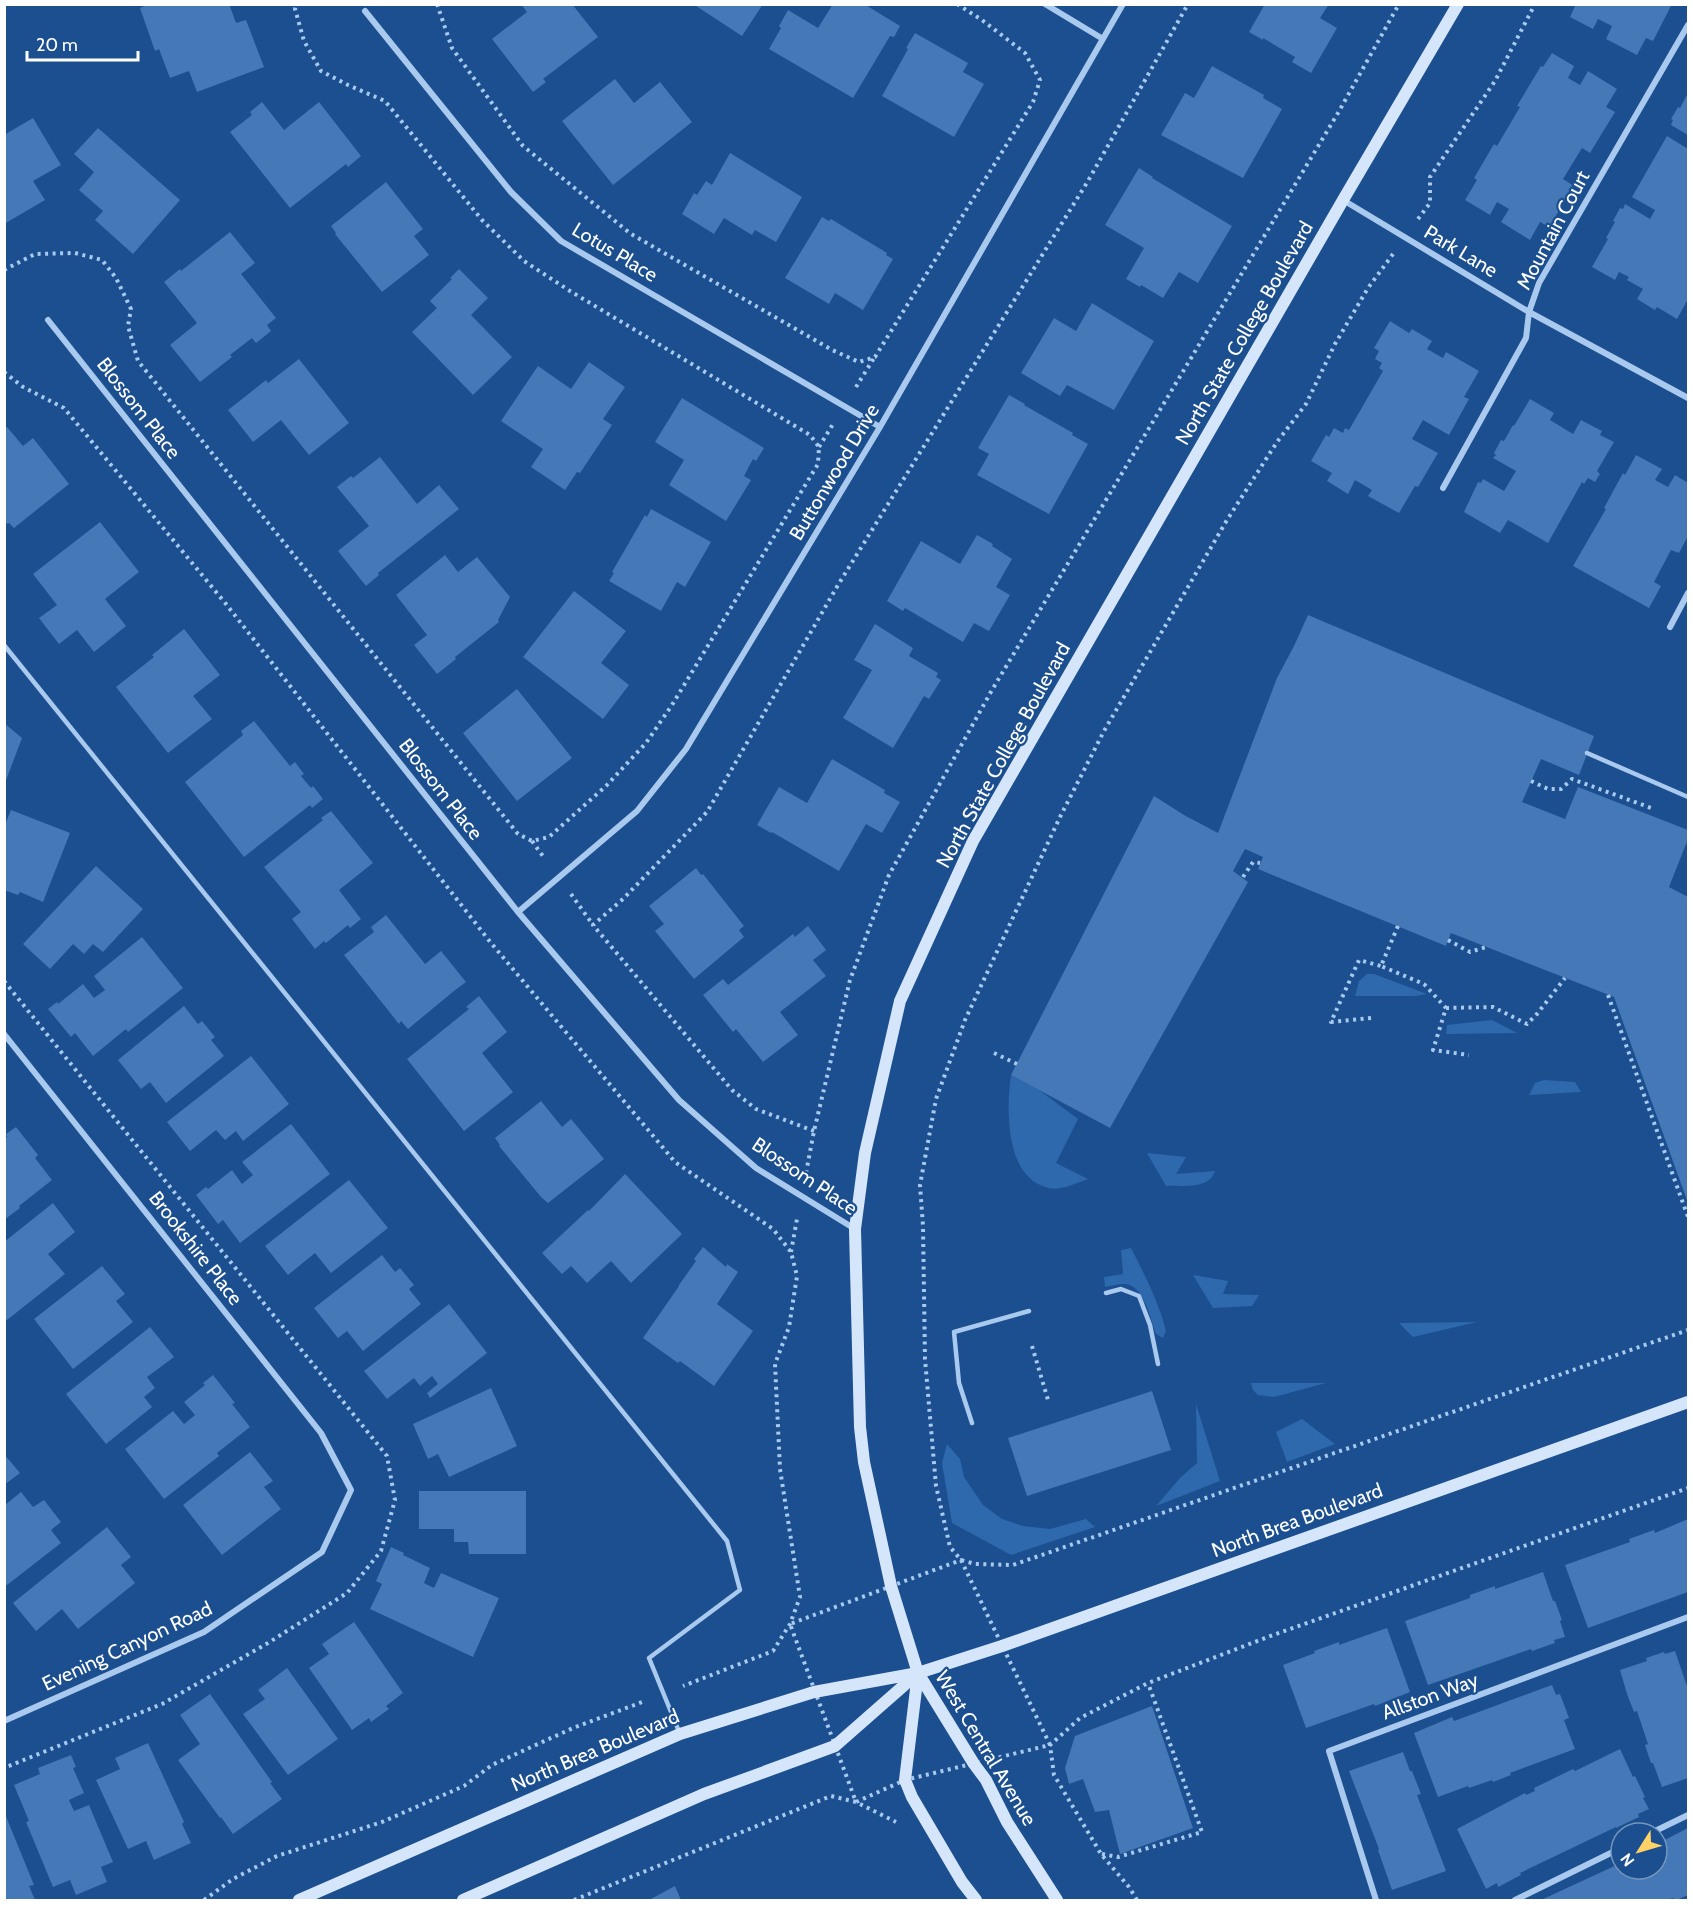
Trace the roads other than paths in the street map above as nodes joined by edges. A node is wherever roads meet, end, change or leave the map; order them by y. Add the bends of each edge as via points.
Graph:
1 (1045, 4) edge
2 (1123, 4) edge
3 (1458, 4) edge
4 (364, 11) dead end
5 (1689, 25) edge
6 (1103, 39) junction
7 (1343, 200) junction
8 (1529, 312) junction
9 (48, 320) dead end
10 (1689, 398) edge
11 (880, 427) junction
12 (1443, 488) dead end
13 (1689, 593) edge
14 (1670, 627) dead end
15 (4, 645) edge
16 (1587, 753) dead end
17 (1689, 797) edge
18 (518, 912) junction
19 (4, 1034) edge
20 (855, 1229) junction
21 (1106, 1293) dead end
22 (1029, 1311) dead end
23 (1158, 1364) dead end
24 (1689, 1402) edge
25 (972, 1423) dead end
26 (351, 1490) joint
27 (1689, 1617) edge
28 (918, 1673) junction
29 (4, 1721) edge
30 (680, 1734) junction
31 (1689, 1815) edge
32 (1669, 1824) edge
33 (1609, 1854) edge
34 (299, 1900) edge
35 (463, 1900) edge
36 (976, 1900) edge
37 (1057, 1900) edge
38 (1376, 1900) edge
39 (1515, 1900) edge

1 - 6 street
2 - 6 street, Buttonwood Drive
3 - 7 main road, North State College Boulevard
4 - 11 street, Lotus Place via 511,192 561,241
5 - 8 street, Mountain Court via 1539,283
6 - 11 street, Buttonwood Drive
7 - 8 street, Park Lane
7 - 20 main road, North State College Boulevard via 973,842 900,1001 866,1153
8 - 10 street, Park Lane
8 - 12 street, Mountain Court via 1526,338
9 - 18 street, Blossom Place
11 - 18 street, Buttonwood Drive via 686,749 637,811
13 - 14 street
15 - 30 lane via 727,1541 740,1590 649,1658
16 - 17 lane
18 - 20 street, Blossom Place via 679,1100 756,1168
19 - 26 street, Brookshire Place via 321,1433
20 - 28 main road, North State College Boulevard via 857,1375 864,1462 891,1586
21 - 23 lane via 1121,1288 1139,1296
22 - 25 lane via 954,1332 959,1383
24 - 28 main road, North Brea Boulevard
26 - 29 street, Evening Canyon Road via 322,1552 204,1632
27 - 38 street, Allston Way via 1329,1751
28 - 30 main road, North Brea Boulevard via 814,1692
28 - 35 main road, North Brea Boulevard via 835,1746 704,1794
28 - 36 main road, West Central Avenue via 905,1780
28 - 37 main road, West Central Avenue
30 - 34 main road, North Brea Boulevard
31 - 32 street
33 - 39 street

